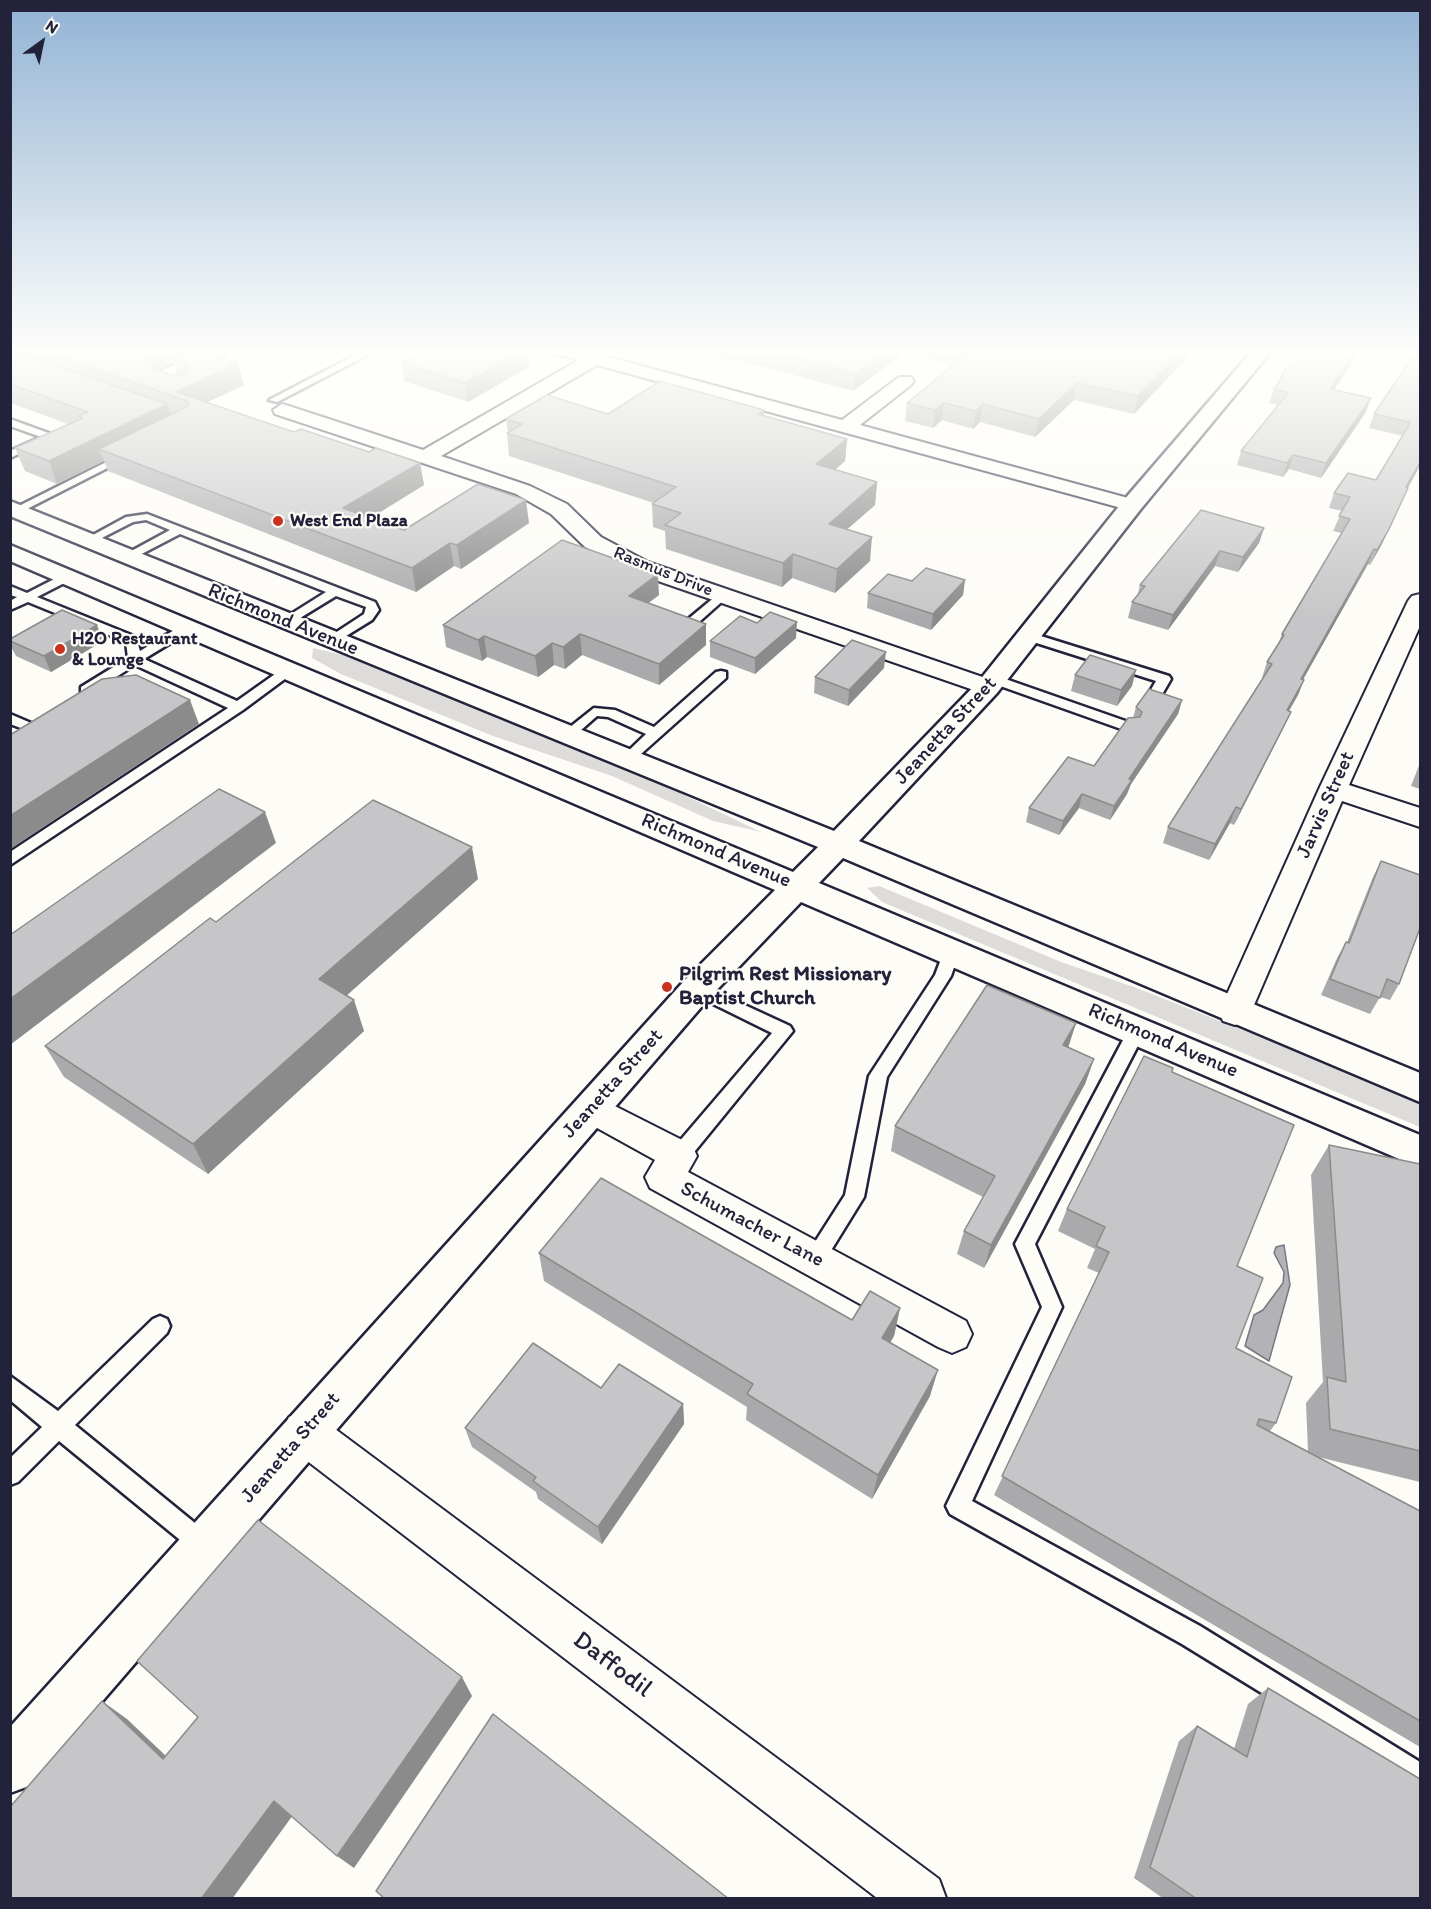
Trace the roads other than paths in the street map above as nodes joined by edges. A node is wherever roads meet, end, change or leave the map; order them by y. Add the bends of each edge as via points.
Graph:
1 (48, 438) edge
2 (372, 438) edge
3 (458, 438) edge
4 (881, 438) edge
5 (1189, 438) edge
6 (135, 452) edge
7 (10, 455) edge
8 (425, 457) junction
9 (1132, 505) junction
10 (14, 509) edge
11 (178, 530) junction
12 (88, 541) junction
13 (12, 553) edge
14 (128, 557) junction
15 (68, 576) junction
16 (10, 590) edge
17 (335, 591) junction
18 (722, 596) junction
19 (27, 597) junction
20 (1420, 601) edge
21 (10, 606) edge
22 (63, 611) junction
23 (46, 621) edge
24 (287, 622) junction
25 (188, 627) junction
26 (685, 628) edge
27 (1413, 633) edge
28 (1028, 636) junction
29 (333, 640) junction
30 (135, 660) junction
31 (290, 670) junction
32 (721, 675) dead end
33 (991, 683) junction
34 (76, 696) edge
35 (1152, 700) edge
36 (238, 707) junction
37 (10, 718) edge
38 (40, 718) edge
39 (26, 726) junction
40 (1129, 727) edge
41 (655, 733) junction
42 (10, 735) edge
43 (567, 735) junction
44 (627, 759) junction
45 (1333, 789) junction
46 (1420, 819) edge
47 (838, 844) junction
48 (10, 860) edge
49 (797, 886) junction
50 (952, 950) junction
51 (697, 989) junction
52 (1235, 1012) junction
53 (1137, 1030) junction
54 (1420, 1088) edge
55 (591, 1108) junction
56 (1420, 1152) edge
57 (679, 1156) junction
58 (815, 1259) junction
59 (160, 1326) dead end
60 (952, 1334) dead end
61 (10, 1386) edge
62 (60, 1426) junction
63 (304, 1432) junction
64 (10, 1474) edge
65 (205, 1545) junction
66 (10, 1767) edge
67 (1420, 1777) edge
68 (920, 1899) edge

1 - 7 lane
2 - 8 street, Rasmus Drive
3 - 8 street
4 - 9 street
5 - 9 main road, Jeanetta Street
6 - 10 lane
8 - 18 street, Rasmus Drive via 531,494 559,509 593,542 612,553
9 - 28 main road, Jeanetta Street
10 - 12 main road, Richmond Avenue
11 - 12 lane via 139,516
11 - 14 lane
11 - 17 lane
12 - 14 main road, Richmond Avenue
13 - 15 main road, Richmond Avenue
14 - 24 main road, Richmond Avenue
15 - 19 lane
15 - 25 main road, Richmond Avenue
16 - 19 lane
17 - 24 lane
17 - 29 lane via 370,605 373,610
18 - 26 lane
18 - 33 street, Rasmus Drive
19 - 21 lane
19 - 22 lane
20 - 27 street, Jarvis Street
22 - 23 lane
22 - 30 lane via 132,640
24 - 29 main road, Richmond Avenue
25 - 30 lane
25 - 31 main road, Richmond Avenue
27 - 45 street, Jarvis Street
28 - 33 main road, Jeanetta Street
28 - 35 lane via 1164,679
29 - 43 main road, Richmond Avenue
30 - 34 lane
30 - 36 lane
31 - 36 lane
31 - 49 main road, Richmond Avenue
32 - 41 lane
33 - 40 lane
33 - 47 main road, Jeanetta Street
36 - 48 lane
37 - 39 lane
38 - 39 lane
39 - 42 lane
41 - 43 lane via 610,713 594,712
41 - 44 lane
43 - 44 main road, Richmond Avenue
44 - 47 main road, Richmond Avenue
45 - 46 street
45 - 52 street, Jarvis Street
47 - 49 main road, Jeanetta Street
47 - 52 main road, Richmond Avenue
49 - 50 main road, Richmond Avenue
49 - 51 main road, Jeanetta Street
50 - 53 main road, Richmond Avenue
50 - 58 lane via 943,976 878,1076 854,1197
51 - 55 main road, Jeanetta Street
51 - 57 lane via 784,1031
52 - 54 main road, Richmond Avenue
53 - 56 main road, Richmond Avenue
53 - 67 lane via 1025,1244 1052,1306 958,1506 1191,1635
55 - 57 street, Schumacher Lane
55 - 63 main road, Jeanetta Street
57 - 58 street, Schumacher Lane via 663,1177
58 - 60 street, Schumacher Lane
59 - 62 lane
61 - 62 lane
62 - 64 lane
62 - 65 lane
63 - 65 main road, Jeanetta Street
63 - 68 street, Daffodil
65 - 66 main road, Jeanetta Street

